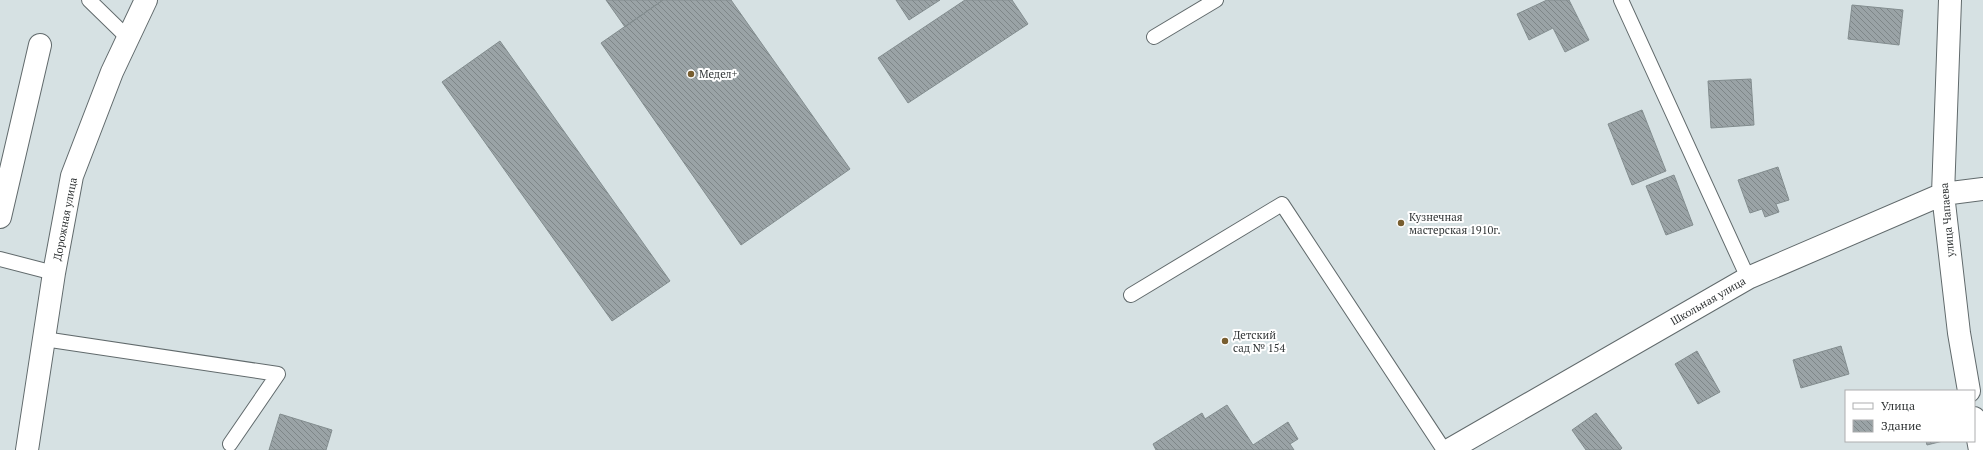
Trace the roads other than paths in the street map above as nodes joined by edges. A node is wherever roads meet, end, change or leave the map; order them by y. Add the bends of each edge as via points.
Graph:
1 (90, 0) edge
2 (1216, 0) edge
3 (1621, 0) edge
4 (1950, 0) edge
5 (141, 3) edge
6 (1154, 37) dead end
7 (128, 38) junction
8 (40, 45) dead end
9 (1983, 189) edge
10 (1943, 194) junction
11 (0, 217) edge
12 (0, 258) edge
13 (54, 273) junction
14 (1748, 278) junction
15 (1131, 295) dead end
16 (44, 339) junction
17 (1969, 390) edge
18 (1975, 423) edge
19 (230, 444) dead end
20 (27, 450) edge
21 (1444, 450) edge
22 (1449, 450) edge
23 (1980, 450) edge

1 - 7 lane
2 - 6 lane
3 - 14 lane
4 - 10 street, улица Чапаева
5 - 7 street, Дорожная улица
7 - 13 street, Дорожная улица via 112,72 72,176
8 - 11 street
9 - 10 street, Школьная улица
10 - 14 street, Школьная улица
10 - 17 street, улица Чапаева via 1959,333
12 - 13 lane
13 - 16 street, Дорожная улица
14 - 22 street, Школьная улица
15 - 21 lane via 1282,204
16 - 19 lane via 278,374
16 - 20 street, Дорожная улица
18 - 23 street

